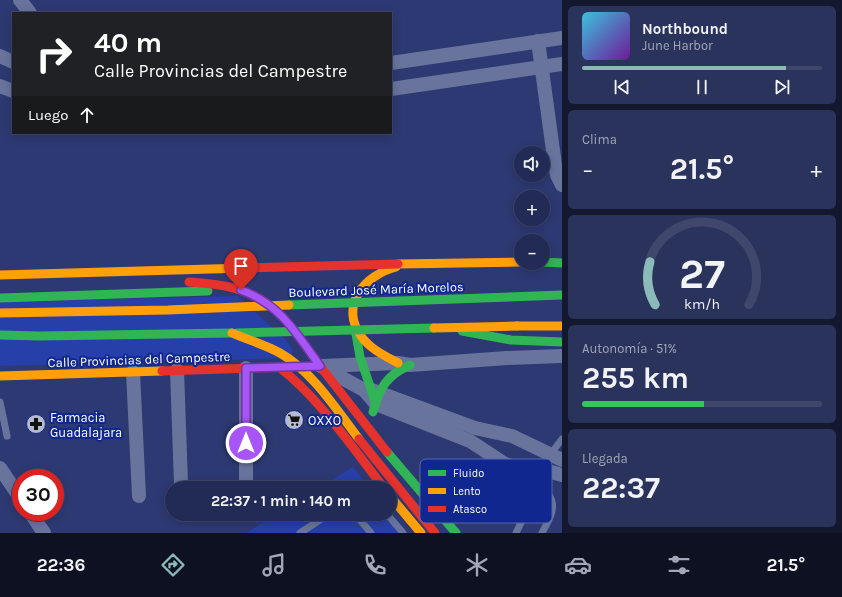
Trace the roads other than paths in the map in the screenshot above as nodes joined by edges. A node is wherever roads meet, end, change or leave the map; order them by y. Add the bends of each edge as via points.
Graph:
1 (20, 0) edge
2 (29, 12) edge
3 (562, 38) edge
4 (538, 41) junction
5 (0, 56) edge
6 (12, 62) edge
7 (392, 63) edge
8 (562, 64) edge
9 (542, 67) junction
10 (0, 86) edge
11 (392, 89) edge
12 (12, 91) edge
13 (562, 185) edge
14 (514, 262) edge
15 (550, 262) edge
16 (562, 263) edge
17 (413, 265) junction
18 (0, 275) edge
19 (182, 282) dead end
20 (0, 284) edge
21 (29, 284) dead end
22 (241, 290) junction
23 (562, 295) edge
24 (0, 298) edge
25 (0, 314) edge
26 (355, 319) junction
27 (562, 326) edge
28 (438, 328) junction
29 (232, 333) junction
30 (0, 335) edge
31 (40, 336) junction
32 (562, 342) edge
33 (20, 344) dead end
34 (562, 356) edge
35 (362, 363) junction
36 (404, 364) junction
37 (320, 366) junction
38 (279, 367) junction
39 (246, 368) junction
40 (177, 370) junction
41 (134, 372) junction
42 (0, 376) edge
43 (372, 394) junction
44 (0, 402) edge
45 (492, 431) junction
46 (7, 436) dead end
47 (562, 440) edge
48 (484, 450) junction
49 (550, 455) edge
50 (392, 459) junction
51 (496, 459) edge
52 (1, 471) edge
53 (552, 471) edge
54 (562, 475) edge
55 (181, 481) edge
56 (246, 481) edge
57 (378, 481) edge
58 (12, 486) edge
59 (420, 491) edge
60 (139, 496) dead end
61 (552, 499) edge
62 (397, 504) edge
63 (552, 513) edge
64 (420, 514) edge
65 (36, 521) edge
66 (318, 521) edge
67 (361, 521) edge
68 (393, 521) edge
69 (427, 523) edge
70 (447, 523) edge
71 (521, 523) edge
72 (547, 523) edge
73 (44, 533) edge
74 (300, 533) edge
75 (371, 533) edge
76 (402, 533) edge
77 (421, 533) edge
78 (435, 533) edge
79 (456, 533) edge
80 (516, 533) edge
81 (542, 533) edge

1 - 2 street
3 - 4 street
4 - 7 street
4 - 9 street
5 - 6 street
8 - 9 street
9 - 11 street
9 - 13 street via 555,165
10 - 12 street
14 - 17 main road
15 - 16 main road
17 - 18 main road
17 - 26 main road via 391,268 363,285 357,292 353,305
19 - 22 main road via 211,283
20 - 21 main road
22 - 24 main road
22 - 37 main road via 274,308
23 - 25 main road, Boulevard José María Morelos, bridge
26 - 35 main road via 355,338
26 - 36 main road via 360,334 366,341 381,354
27 - 28 main road, bridge
28 - 29 main road, bridge
28 - 32 main road, bridge via 526,342
29 - 31 main road
29 - 64 main road, bridge via 280,353 298,366 314,382
30 - 31 main road
31 - 33 main road
34 - 36 street
35 - 36 street
35 - 37 street
35 - 43 main road
36 - 43 main road
37 - 38 main road, Calle Provincias del Campestre
37 - 43 street
37 - 50 main road
38 - 39 main road, Calle Provincias del Campestre
38 - 57 main road via 311,397
39 - 40 main road, Calle Provincias del Campestre
39 - 56 street
40 - 41 main road, Calle Provincias del Campestre
40 - 55 street
41 - 42 main road, Calle Provincias del Campestre
41 - 60 street
43 - 45 street via 475,428
43 - 48 street
43 - 50 main road via 372,417
44 - 46 lane
45 - 48 street via 484,439
45 - 49 street via 518,438
47 - 49 lane
48 - 51 street
50 - 59 main road
52 - 58 street
53 - 54 street
61 - 63 lane
62 - 77 main road
65 - 73 street
66 - 74 lane
67 - 75 lane
68 - 76 lane
69 - 78 main road, bridge
70 - 79 main road
71 - 80 lane
72 - 81 lane

